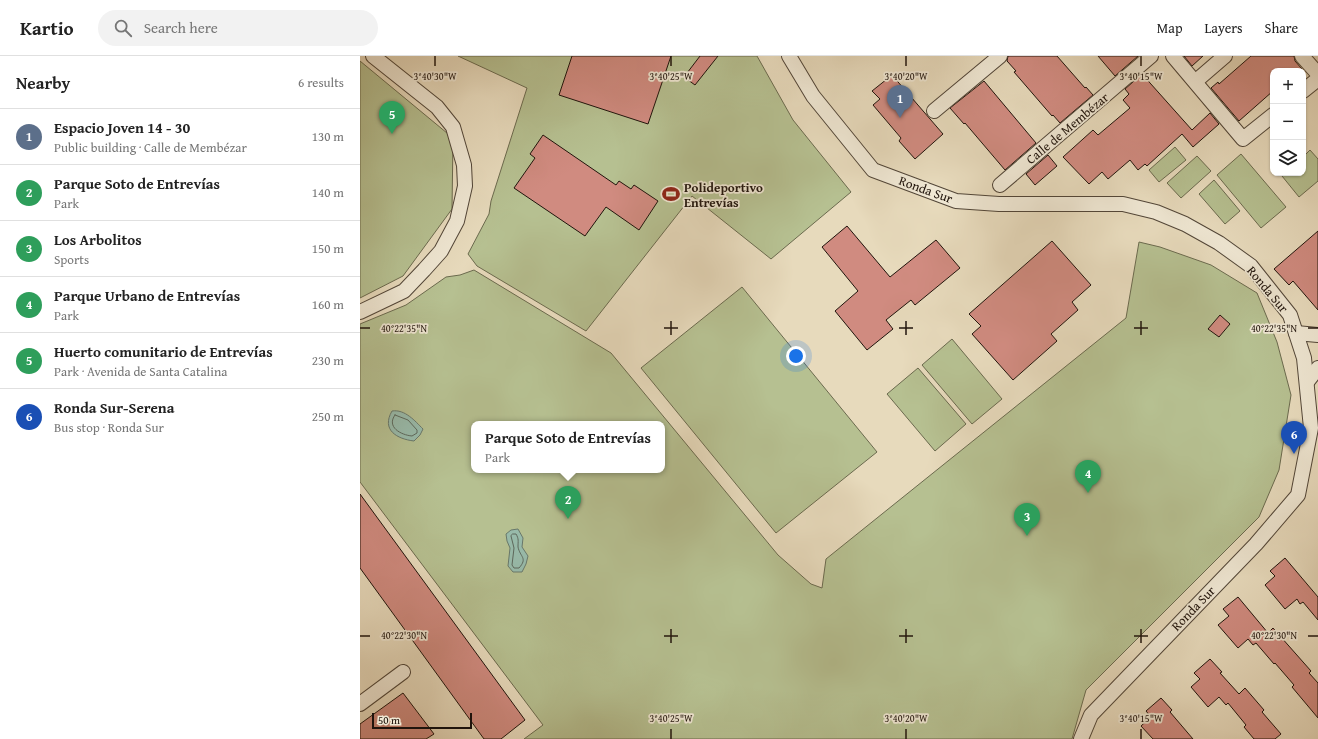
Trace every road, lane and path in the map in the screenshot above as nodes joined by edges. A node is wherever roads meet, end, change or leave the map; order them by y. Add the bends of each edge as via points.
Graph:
1 (373, 56) edge
2 (789, 56) edge
3 (1151, 56) edge
4 (1173, 56) edge
5 (1226, 56) edge
6 (1302, 56) edge
7 (991, 59) edge
8 (1318, 74) edge
9 (1318, 79) edge
10 (1196, 82) junction
11 (1306, 89) edge
12 (934, 111) dead end
13 (1270, 117) edge
14 (1000, 185) dead end
15 (360, 312) edge
16 (1296, 333) junction
17 (1318, 335) edge
18 (1318, 368) edge
19 (1307, 382) junction
20 (402, 672) dead end
21 (360, 704) edge
22 (1081, 739) edge

1 - 15 street via 437,107 453,127 464,165 465,186 457,221 441,251 404,291
2 - 16 street, Ronda Sur via 813,96 873,170 956,201 999,204 1123,204 1156,212 1220,243 1251,266 1290,315
3 - 14 street, Calle de Membézar
4 - 10 street
5 - 10 street
6 - 8 street
7 - 12 street
9 - 11 street
10 - 13 street via 1243,139
16 - 17 street
16 - 19 street, Ronda Sur via 1304,358
18 - 19 street
19 - 22 street, Ronda Sur via 1311,428 1298,494 1256,544 1091,715
20 - 21 street

